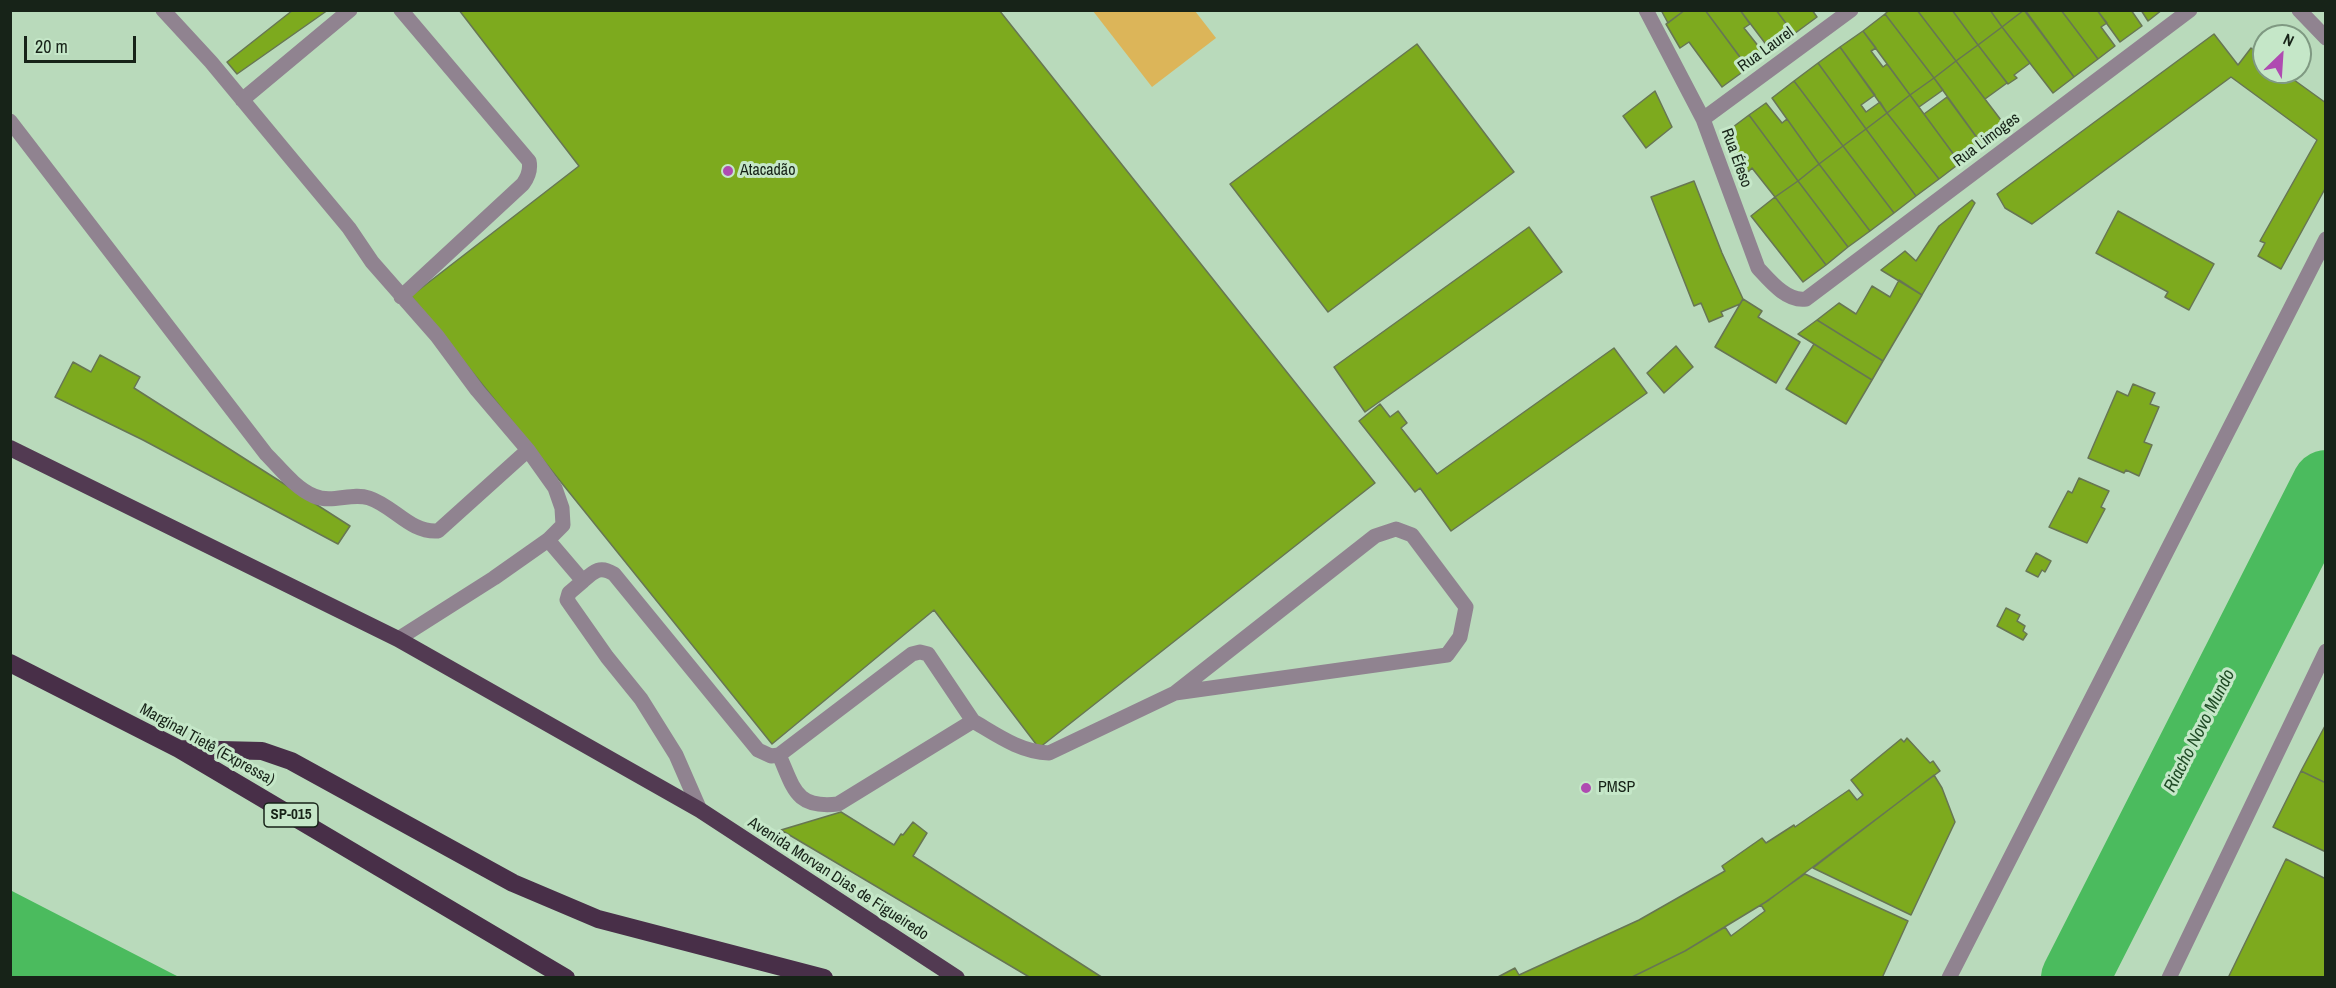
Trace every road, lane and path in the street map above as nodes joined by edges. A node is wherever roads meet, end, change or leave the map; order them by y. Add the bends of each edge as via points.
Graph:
1 (163, 10) edge
2 (350, 10) edge
3 (401, 10) edge
4 (1646, 10) edge
5 (1851, 10) edge
6 (2190, 10) edge
7 (2299, 10) edge
8 (2325, 38) edge
9 (242, 100) junction
10 (1703, 119) junction
11 (10, 121) edge
12 (2325, 239) edge
13 (401, 297) junction
14 (1806, 299) joint
15 (10, 448) edge
16 (528, 450) junction
17 (548, 540) junction
18 (583, 581) junction
19 (398, 639) junction
20 (2325, 651) edge
21 (10, 663) edge
22 (1175, 693) junction
23 (973, 721) junction
24 (179, 749) junction
25 (779, 755) junction
26 (700, 810) junction
27 (566, 978) edge
28 (824, 978) edge
29 (957, 978) edge
30 (1949, 978) edge
31 (2169, 978) edge

1 - 9 street
2 - 9 street
3 - 13 street via 530,166 523,184
4 - 10 street, Rua Éfeso
5 - 10 street, Rua Laurel
6 - 14 street, Rua Limoges
7 - 8 street
9 - 13 street
10 - 14 street, Rua Éfeso via 1758,268 1795,300
11 - 16 street via 266,454 302,489 324,499 368,497 415,527 438,531
12 - 30 street
13 - 16 street
15 - 19 highway, Avenida Morvan Dias de Figueiredo
16 - 17 street via 555,488 562,508 563,525
17 - 18 street
17 - 19 street
18 - 25 street via 596,569 614,574 758,750
18 - 26 street via 567,600 641,699 676,754
19 - 26 highway, Avenida Morvan Dias de Figueiredo
20 - 31 street
21 - 24 highway, Marginal Tietê (Expressa) / SP-015
22 - 22 street via 1375,536 1396,529 1412,535 1466,607 1460,637 1447,655
22 - 23 street via 1049,753 1012,745
23 - 25 street via 838,804 810,803 797,795
23 - 25 street via 928,654 920,652 912,654
24 - 27 highway, Marginal Tietê (Expressa) / SP-015
24 - 28 highway via 262,751 291,761 513,883 598,919
26 - 29 highway, Avenida Morvan Dias de Figueiredo

